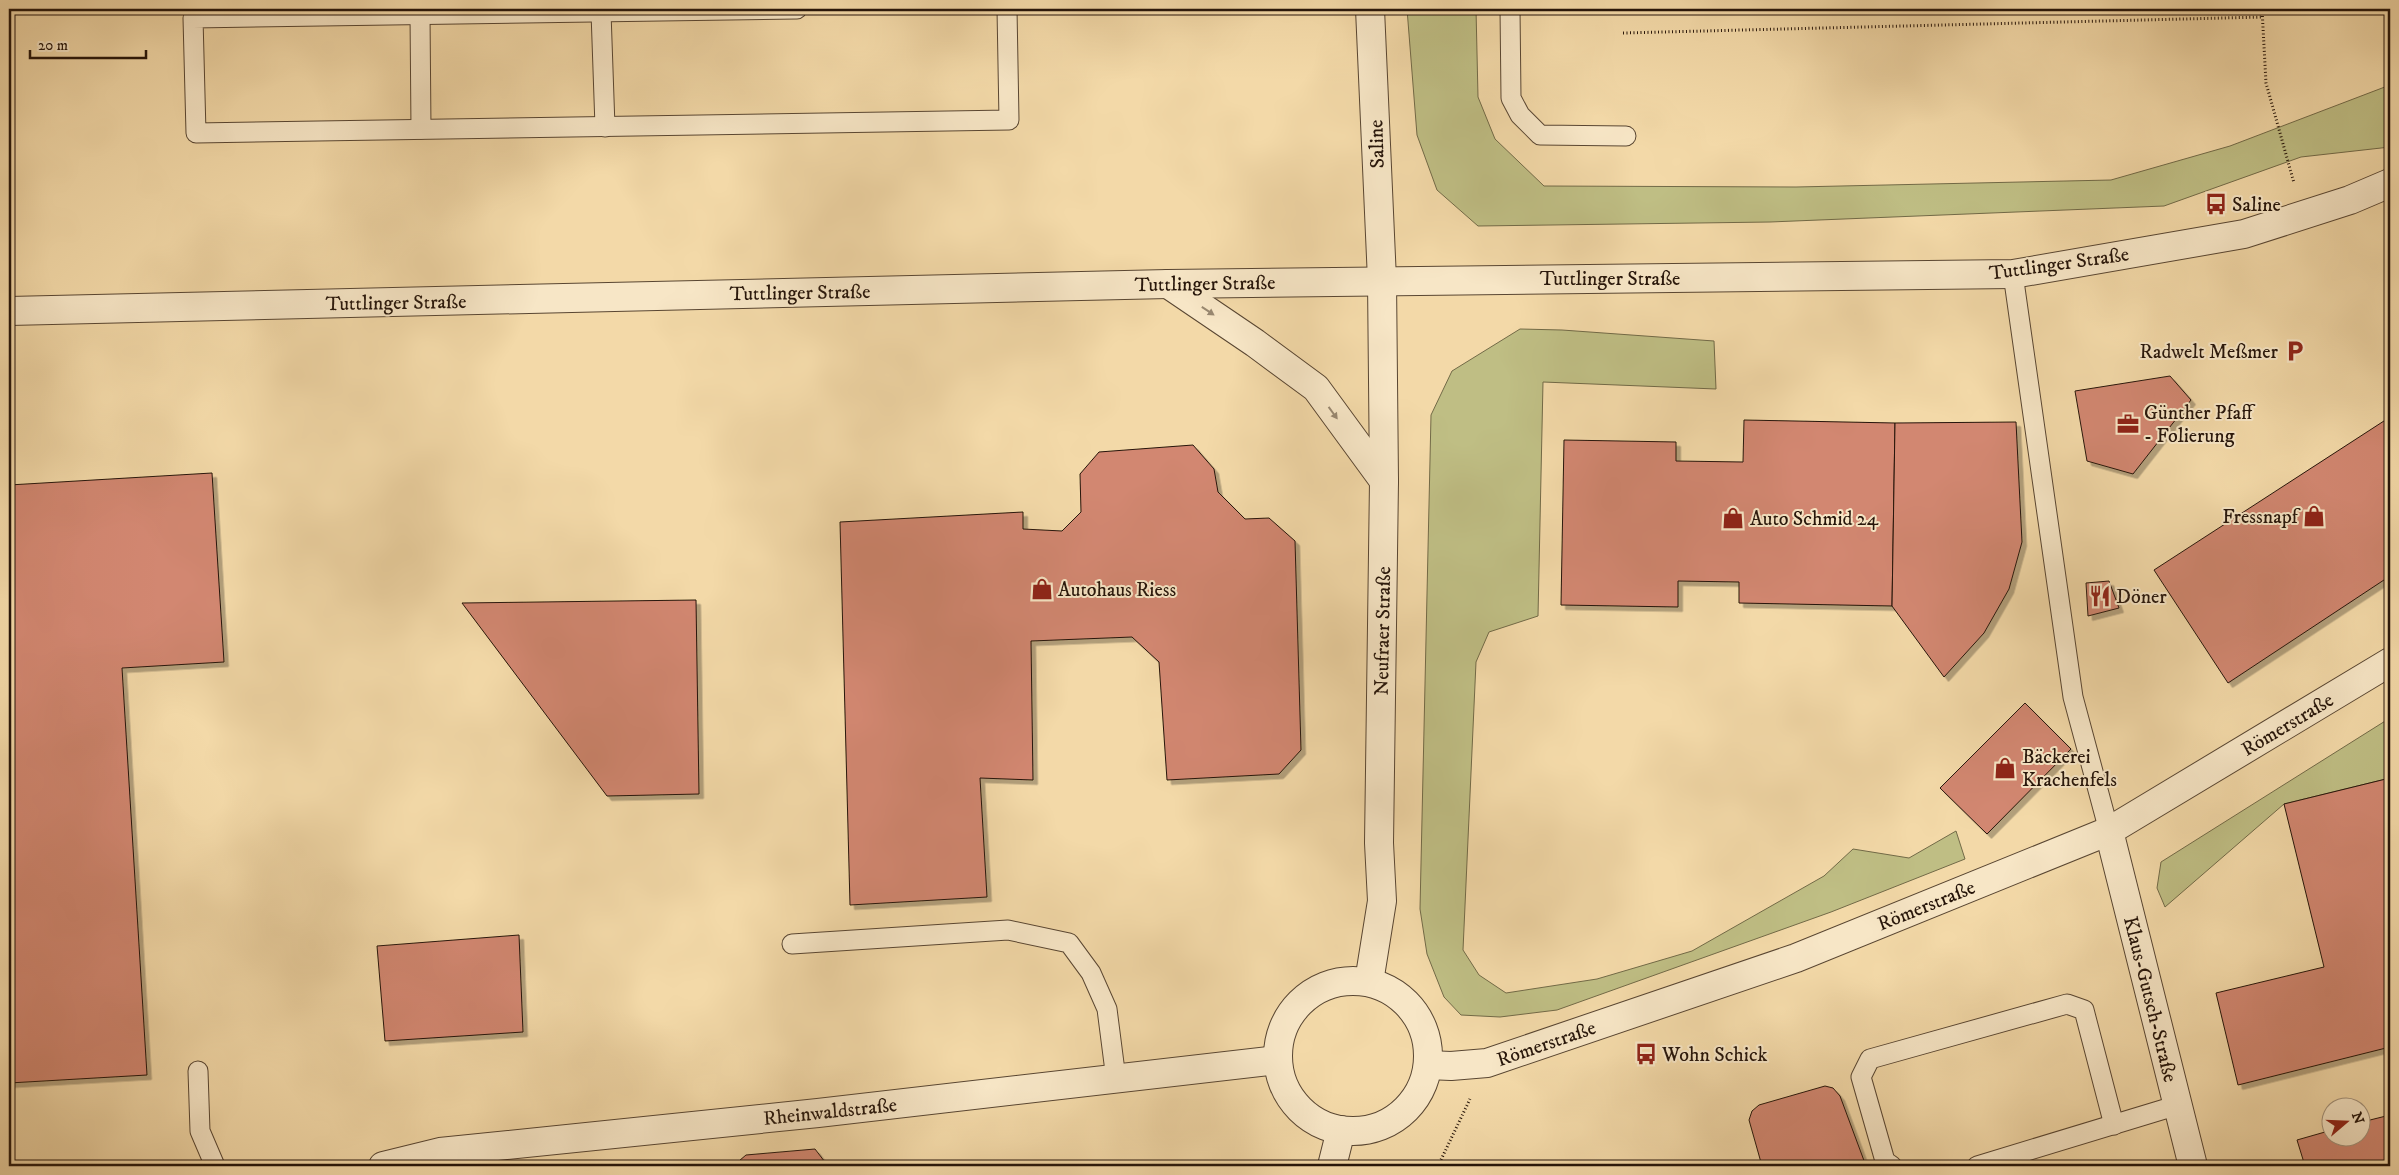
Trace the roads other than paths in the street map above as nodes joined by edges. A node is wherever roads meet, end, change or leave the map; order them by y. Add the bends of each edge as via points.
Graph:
1 (798, 9) edge
2 (1007, 9) edge
3 (1370, 9) edge
4 (1510, 9) edge
5 (602, 12) junction
6 (193, 14) edge
7 (420, 15) junction
8 (605, 126) junction
9 (421, 129) junction
10 (1626, 136) dead end
11 (2390, 184) edge
12 (2014, 274) junction
13 (1382, 280) junction
14 (1168, 284) junction
15 (9, 311) edge
16 (1384, 481) junction
17 (2390, 662) edge
18 (2109, 831) junction
19 (792, 944) dead end
20 (1369, 982) junction
21 (1278, 1060) junction
22 (1428, 1065) junction
23 (198, 1071) dead end
24 (1116, 1079) junction
25 (2178, 1106) junction
26 (2114, 1124) junction
27 (1341, 1130) junction
28 (214, 1166) edge
29 (382, 1166) edge
30 (1332, 1166) edge
31 (1892, 1166) edge
32 (1977, 1166) edge
33 (2193, 1166) edge

1 - 5 lane
2 - 8 lane via 1009,120
3 - 13 street, Saline
4 - 10 lane via 1511,98 1520,115 1540,135
5 - 7 lane
5 - 8 lane
6 - 7 lane
6 - 9 lane via 196,133
7 - 9 lane
8 - 9 lane
11 - 12 street, Tuttlinger Straße via 2244,234
12 - 13 street, Tuttlinger Straße
12 - 18 lane via 2073,697
13 - 14 street, Tuttlinger Straße
13 - 16 street, Neufraer Straße
14 - 15 street, Tuttlinger Straße
14 -> 16 street via 1255,342 1316,388
16 - 20 street, Neufraer Straße via 1382,902
17 - 18 street, Römerstraße
18 - 22 street, Römerstraße via 1796,958 1487,1063
18 - 25 street, Klaus-Gutsch-Straße
19 - 24 lane via 1008,930 1069,943 1092,973 1107,1009
20 - 21 street via 1336,982 1323,986 1301,1001 1281,1034
20 - 22 street via 1391,991 1410,1007 1425,1032
21 - 24 street, Rheinwaldstraße
21 - 27 street via 1283,1084 1295,1104 1314,1120
22 - 27 street via 1418,1094 1397,1117 1368,1130
23 - 28 lane via 200,1131
24 - 29 street, Rheinwaldstraße via 440,1152
25 - 26 lane
25 - 33 street, Klaus-Gutsch-Straße
26 - 31 lane via 2084,1010 2068,1004 1870,1059 1861,1077 1885,1161
26 - 32 lane
27 - 30 street

